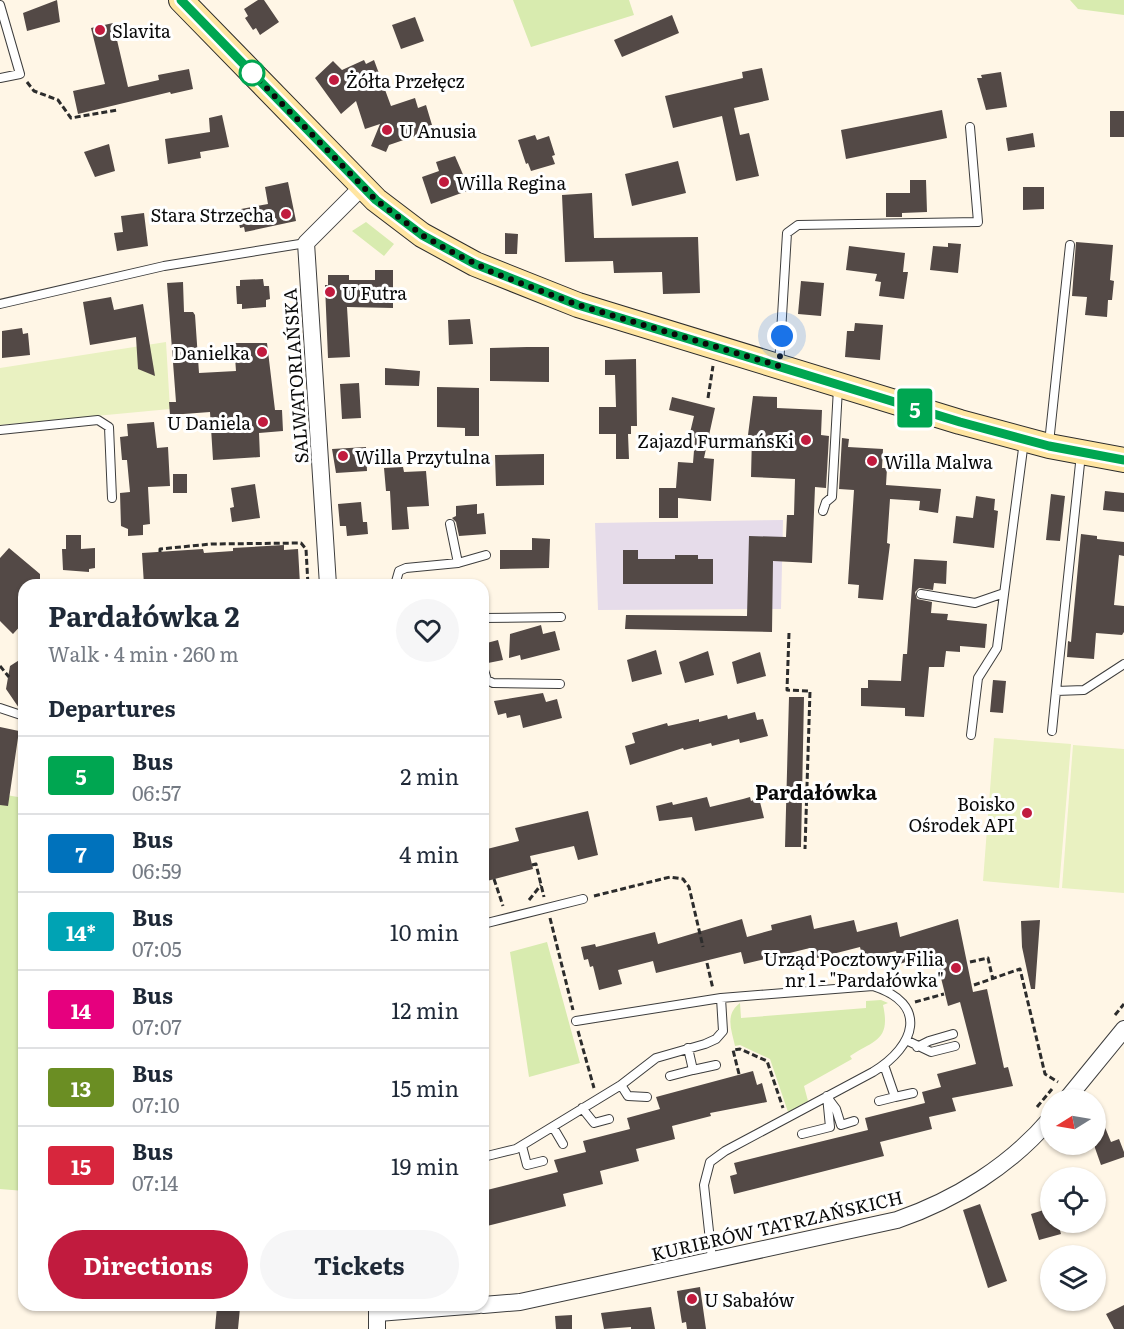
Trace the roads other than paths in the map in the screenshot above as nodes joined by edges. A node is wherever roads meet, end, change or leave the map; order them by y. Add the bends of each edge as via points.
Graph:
1 (181, 0) edge
2 (0, 5) edge
3 (0, 78) edge
4 (969, 127) dead end
5 (362, 187) junction
6 (306, 243) junction
7 (1070, 245) dead end
8 (0, 304) edge
9 (779, 366) junction
10 (838, 384) junction
11 (0, 430) edge
12 (1024, 440) junction
13 (1049, 446) junction
14 (1082, 453) junction
15 (1124, 460) edge
16 (112, 498) dead end
17 (824, 511) dead end
18 (450, 524) dead end
19 (486, 555) dead end
20 (458, 563) junction
21 (328, 579) edge
22 (397, 579) edge
23 (1004, 593) junction
24 (921, 594) dead end
25 (561, 617) dead end
26 (489, 618) edge
27 (1124, 664) edge
28 (489, 681) edge
29 (560, 684) dead end
30 (1056, 691) junction
31 (0, 708) edge
32 (18, 714) edge
33 (1052, 731) dead end
34 (971, 735) dead end
35 (583, 899) road end
36 (489, 923) edge
37 (719, 999) junction
38 (576, 1022) road end
39 (1124, 1029) edge
40 (953, 1034) dead end
41 (908, 1041) junction
42 (955, 1046) dead end
43 (917, 1047) junction
44 (688, 1048) junction
45 (716, 1065) dead end
46 (884, 1065) junction
47 (693, 1070) junction
48 (670, 1076) dead end
49 (621, 1084) junction
50 (1075, 1089) edge
51 (913, 1093) dead end
52 (827, 1096) junction
53 (895, 1097) junction
54 (647, 1098) dead end
55 (879, 1101) dead end
56 (582, 1108) junction
57 (609, 1119) dead end
58 (854, 1121) dead end
59 (553, 1127) junction
60 (1040, 1129) edge
61 (802, 1134) dead end
62 (563, 1144) dead end
63 (522, 1146) junction
64 (489, 1155) edge
65 (543, 1161) dead end
66 (712, 1259) junction
67 (489, 1305) edge
68 (423, 1311) edge
69 (377, 1316) edge

1 - 5 street
2 - 3 lane via 20,74
4 - 9 lane via 978,222 798,225 787,233
5 - 6 street
5 - 9 street via 422,235 492,272 578,305
6 - 8 lane via 164,266
6 - 21 street, SALWATORIAŃSKA
7 - 13 lane
9 - 10 street
10 - 12 street
10 - 17 lane via 832,497
11 - 16 lane via 98,420 109,427
12 - 13 street
12 - 23 lane
13 - 14 street
14 - 15 street
14 - 30 lane
18 - 20 lane
19 - 20 lane
20 - 22 lane via 406,568 399,571
23 - 24 lane via 975,603
23 - 34 lane via 998,648 978,678
25 - 26 lane
27 - 30 lane via 1084,690
28 - 29 lane
30 - 33 lane
31 - 32 lane
35 - 36 lane
37 - 38 lane
37 - 41 lane via 873,986 905,1005 911,1028
37 - 44 lane via 723,1031 716,1039
39 - 50 street
40 - 43 lane
41 - 43 lane
41 - 46 lane
42 - 43 lane via 931,1052
44 - 47 lane
44 - 49 lane via 656,1058
45 - 47 lane
46 - 52 lane
46 - 53 lane
47 - 48 lane
49 - 54 lane via 628,1096
49 - 56 lane
51 - 53 lane
52 - 58 lane via 841,1125
52 - 61 lane via 830,1127
52 - 66 lane via 710,1162 704,1185
53 - 55 lane
56 - 57 lane via 594,1123
56 - 59 lane
59 - 62 lane
59 - 63 lane
60 - 66 street, KURIERÓW TATRZAŃSKICH via 986,1176 924,1210 870,1227
63 - 64 lane
63 - 65 lane via 527,1165
66 - 67 street, KURIERÓW TATRZAŃSKICH via 520,1302
68 - 69 street

